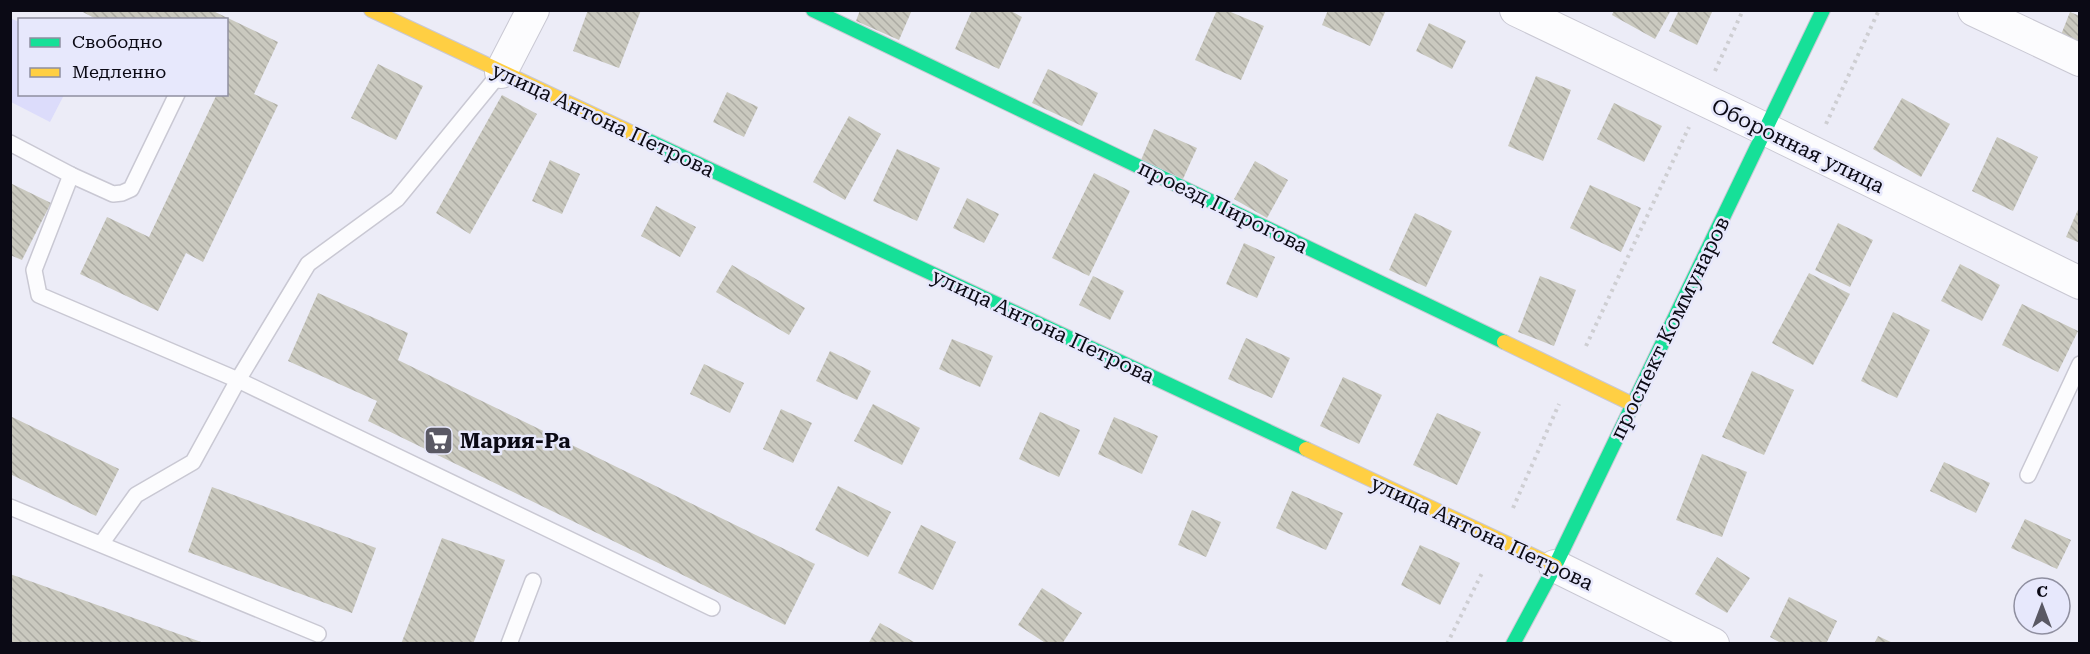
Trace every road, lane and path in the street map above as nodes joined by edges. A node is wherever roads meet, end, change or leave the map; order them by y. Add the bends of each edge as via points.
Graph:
1 (371, 10) edge
2 (532, 10) edge
3 (813, 10) edge
4 (1516, 10) edge
5 (1743, 10) edge
6 (1823, 10) edge
7 (1879, 10) edge
8 (1974, 10) edge
9 (2079, 60) edge
10 (501, 72) junction
11 (176, 96) edge
12 (1702, 99) junction
13 (1767, 130) junction
14 (10, 143) edge
15 (1813, 152) junction
16 (71, 175) junction
17 (2079, 283) edge
18 (2079, 364) edge
19 (1572, 375) junction
20 (238, 380) junction
21 (1632, 404) junction
22 (2028, 475) dead end
23 (10, 507) edge
24 (1513, 508) dead end
25 (101, 544) junction
26 (1555, 566) junction
27 (1482, 573) dead end
28 (533, 581) dead end
29 (712, 608) dead end
30 (318, 634) dead end
31 (512, 642) edge
32 (1447, 644) edge
33 (1513, 644) edge
34 (1713, 644) edge

1 - 10 street, улица Антона Петрова
2 - 10 street
3 - 19 street, проезд Пирогова
4 - 12 street, Оборонная улица
5 - 12 path
6 - 13 street, проспект Коммунаров
7 - 15 path
8 - 9 street
10 - 20 lane via 397,199 308,264
10 - 26 street, улица Антона Петрова
11 - 16 lane via 131,189 113,194
12 - 13 street, Оборонная улица
12 - 19 path
13 - 15 street, Оборонная улица
13 - 21 street, проспект Коммунаров
14 - 16 lane
15 - 17 street, Оборонная улица
16 - 20 lane via 34,270 39,296
18 - 22 lane
19 - 21 street, проезд Пирогова
19 - 24 path
20 - 25 lane via 193,462 136,495
20 - 29 lane
21 - 26 street, проспект Коммунаров
23 - 25 lane
25 - 30 lane
26 - 33 street, проспект Коммунаров
26 - 34 street, улица Антона Петрова
27 - 32 path
28 - 31 lane

